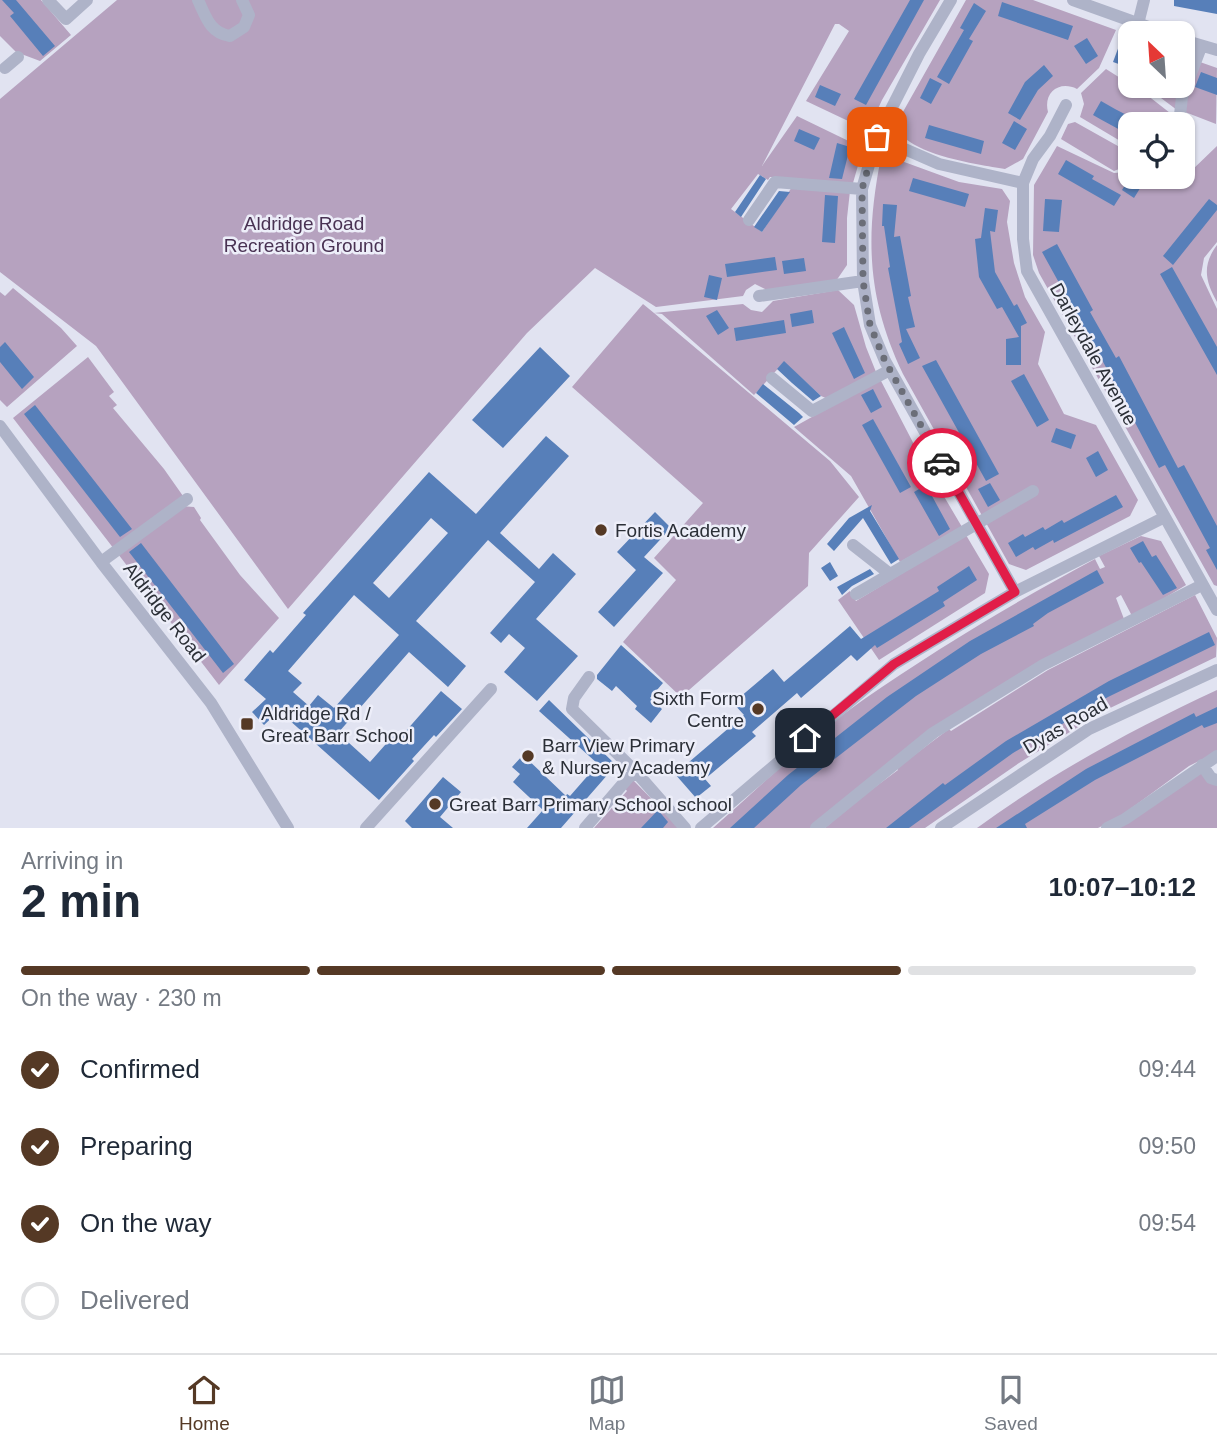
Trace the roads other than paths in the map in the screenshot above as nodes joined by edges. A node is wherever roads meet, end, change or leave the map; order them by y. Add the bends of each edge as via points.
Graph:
1 (48, 0) edge
2 (87, 0) edge
3 (198, 0) edge
4 (242, 0) edge
5 (951, 0) edge
6 (1073, 0) edge
7 (1144, 0) edge
8 (1131, 21) edge
9 (1140, 21) edge
10 (1195, 45) edge
11 (1201, 47) junction
12 (1217, 50) edge
13 (18, 57) dead end
14 (4, 64) edge
15 (1066, 105) dead end
16 (1180, 112) edge
17 (877, 137) junction
18 (1023, 183) junction
19 (862, 189) junction
20 (749, 220) dead end
21 (863, 281) junction
22 (759, 296) dead end
23 (890, 370) junction
24 (772, 378) dead end
25 (0, 426) edge
26 (1033, 491) dead end
27 (187, 499) dead end
28 (1163, 518) junction
29 (976, 523) junction
30 (853, 545) dead end
31 (101, 562) junction
32 (890, 574) junction
33 (1202, 585) junction
34 (1015, 592) junction
35 (856, 594) dead end
36 (1217, 610) edge
37 (1217, 670) edge
38 (589, 677) dead end
39 (491, 689) dead end
40 (1217, 756) edge
41 (1202, 765) junction
42 (636, 772) junction
43 (1217, 780) edge
44 (288, 828) edge
45 (366, 828) edge
46 (585, 828) edge
47 (685, 828) edge
48 (701, 828) edge
49 (816, 828) edge
50 (941, 828) edge
51 (1107, 828) edge

1 - 2 street via 66,19
3 - 4 street via 209,25 230,36 244,27 249,15
5 - 17 street
6 - 8 street
7 - 9 street
10 - 11 street
11 - 12 street
11 - 16 street
13 - 14 street
15 - 18 street, Darleydale Avenue
17 - 18 street via 939,164
17 - 19 street
18 - 28 street, Darleydale Avenue via 1027,271
19 - 20 street via 775,182
19 - 21 street
21 - 22 street
21 - 23 street via 870,325
23 - 24 street via 812,411
23 - 29 street
25 - 31 street, Aldridge Road
26 - 29 street
27 - 31 street
28 - 33 street, Darleydale Avenue
28 - 34 street
29 - 32 street
29 - 34 street
30 - 32 street
31 - 44 street, Aldridge Road via 212,703
32 - 35 street
33 - 36 street, Darleydale Avenue
33 - 49 street via 1042,665 944,727
34 - 48 street via 894,664
37 - 50 street, Dyas Road via 1089,729
38 - 42 street via 572,709
39 - 45 street
40 - 41 street
41 - 43 street
41 - 51 street
42 - 46 street
42 - 47 street

